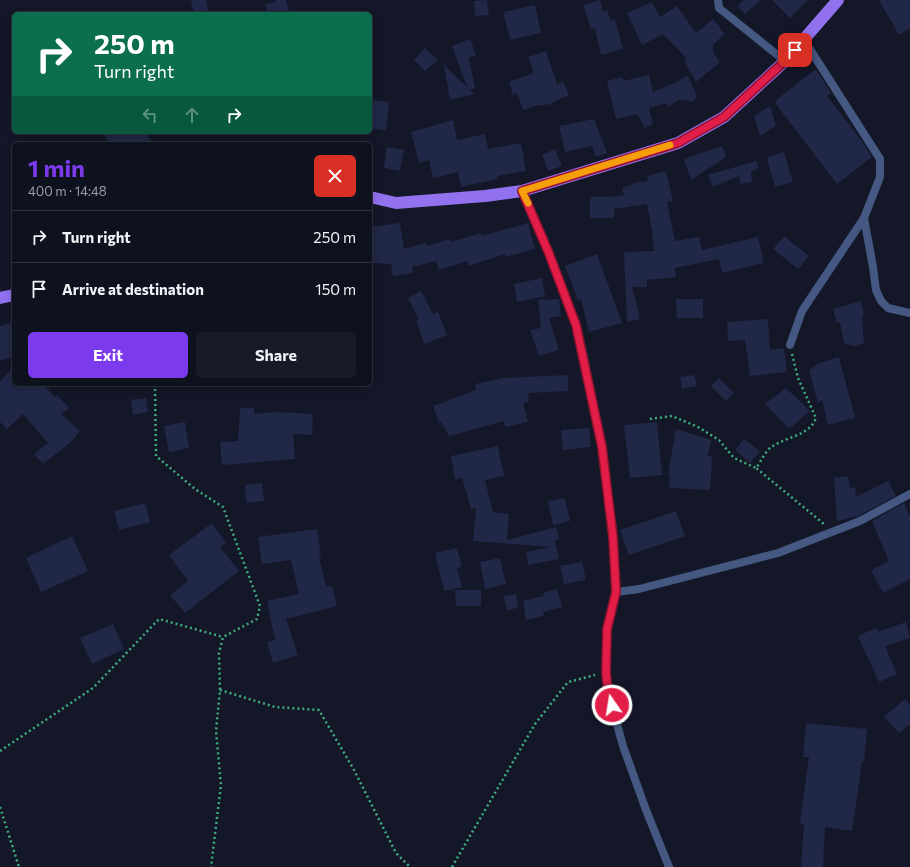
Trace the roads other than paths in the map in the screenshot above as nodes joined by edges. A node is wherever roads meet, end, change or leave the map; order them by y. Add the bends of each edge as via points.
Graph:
1 (718, 0) edge
2 (838, 0) edge
3 (804, 40) junction
4 (785, 61) junction
5 (522, 191) junction
6 (372, 197) edge
7 (864, 218) junction
8 (12, 295) edge
9 (0, 298) edge
10 (910, 313) edge
11 (790, 345) road end
12 (910, 494) edge
13 (616, 592) junction
14 (669, 867) edge

1 - 4 street via 719,8
2 - 3 main road
3 - 4 main road
3 - 7 street via 880,159 880,177
4 - 5 main road via 724,117 678,143
5 - 6 main road via 396,203
5 - 13 street via 576,325 602,447 613,537
7 - 10 street via 876,290 881,301 888,308
7 - 11 street via 802,311
8 - 9 main road
12 - 13 street via 860,521 778,553 639,590
13 - 14 street via 607,629 608,692 623,746

